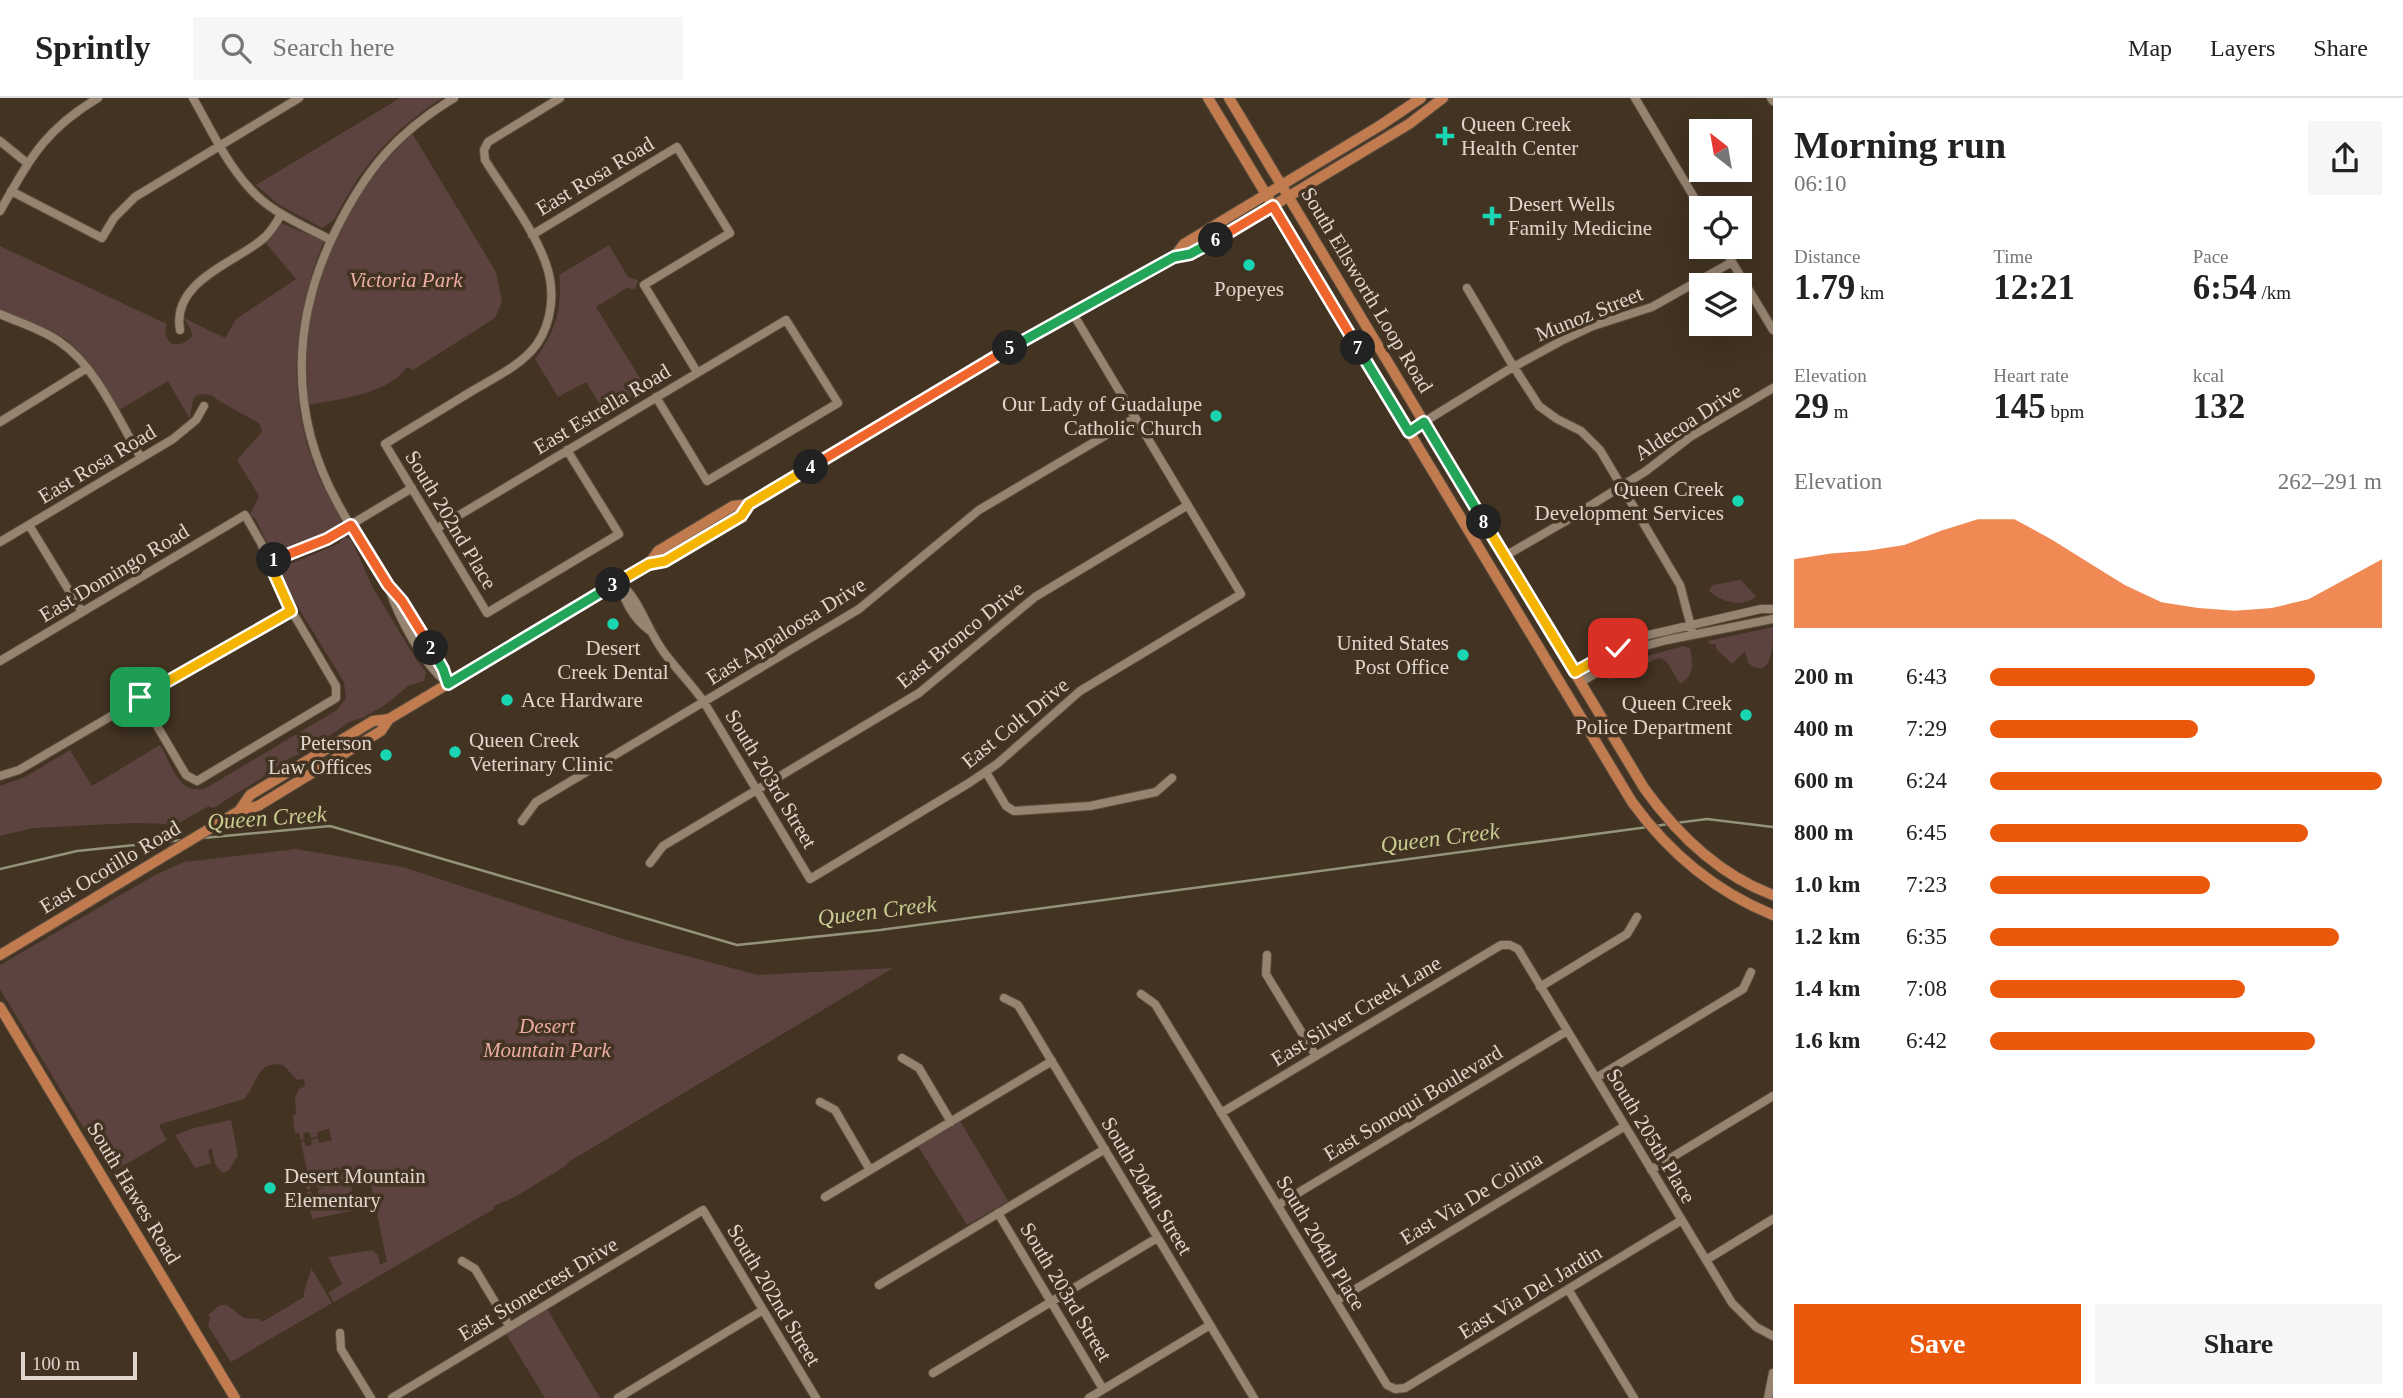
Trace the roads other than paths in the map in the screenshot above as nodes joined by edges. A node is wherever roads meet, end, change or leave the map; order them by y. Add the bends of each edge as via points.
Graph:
1 (98, 98) edge
2 (193, 98) edge
3 (299, 98) edge
4 (454, 98) edge
5 (560, 98) edge
6 (1208, 98) edge
7 (1229, 98) edge
8 (1422, 98) edge
9 (1443, 98) edge
10 (1635, 98) edge
11 (547, 102) edge
12 (0, 141) edge
13 (221, 145) junction
14 (27, 163) junction
15 (1282, 185) junction
16 (11, 191) junction
17 (1266, 194) junction
18 (1288, 196) junction
19 (1693, 196) edge
20 (1273, 206) junction
21 (0, 211) edge
22 (281, 214) junction
23 (532, 235) junction
24 (331, 240) junction
25 (1174, 257) junction
26 (1730, 259) edge
27 (1732, 262) junction
28 (1467, 288) dead end
29 (1072, 312) junction
30 (0, 314) edge
31 (180, 330) dead end
32 (1773, 330) edge
33 (1513, 367) junction
34 (87, 368) junction
35 (697, 372) junction
36 (1773, 388) edge
37 (656, 397) junction
38 (204, 406) dead end
39 (1135, 418) junction
40 (0, 422) edge
41 (1424, 422) junction
42 (1409, 432) junction
43 (567, 450) junction
44 (141, 458) junction
45 (1622, 485) junction
46 (412, 488) junction
47 (1188, 505) junction
48 (29, 525) junction
49 (351, 525) junction
50 (436, 529) junction
51 (0, 542) edge
52 (1505, 555) junction
53 (269, 562) junction
54 (1490, 567) junction
55 (618, 582) junction
56 (1773, 609) edge
57 (291, 611) junction
58 (82, 612) junction
59 (1773, 619) edge
60 (1692, 625) junction
61 (1693, 634) junction
62 (0, 661) edge
63 (1578, 677) junction
64 (448, 684) junction
65 (140, 697) junction
66 (704, 702) junction
67 (986, 772) junction
68 (0, 776) edge
69 (1172, 778) dead end
70 (757, 790) junction
71 (522, 821) dead end
72 (650, 863) dead end
73 (810, 879) joint
74 (1773, 895) edge
75 (1773, 915) edge
76 (1637, 917) dead end
77 (1510, 945) joint
78 (0, 955) edge
79 (1267, 955) dead end
80 (1751, 972) dead end
81 (1541, 987) junction
82 (1141, 994) dead end
83 (1003, 998) dead end
84 (0, 1007) edge
85 (1567, 1031) junction
86 (1316, 1056) junction
87 (902, 1058) dead end
88 (1052, 1061) junction
89 (1596, 1078) junction
90 (1773, 1096) edge
91 (820, 1102) dead end
92 (1222, 1113) junction
93 (951, 1122) junction
94 (1625, 1126) junction
95 (1105, 1149) junction
96 (870, 1170) junction
97 (1651, 1170) junction
98 (825, 1197) dead end
99 (1278, 1205) junction
100 (702, 1210) joint
101 (998, 1213) junction
102 (1773, 1219) edge
103 (1682, 1220) junction
104 (1157, 1238) junction
105 (1706, 1260) junction
106 (462, 1261) dead end
107 (879, 1285) dead end
108 (1568, 1289) junction
109 (1336, 1301) junction
110 (1051, 1302) junction
111 (763, 1310) junction
112 (1210, 1325) junction
113 (510, 1327) junction
114 (340, 1333) dead end
115 (1773, 1336) edge
116 (933, 1373) dead end
117 (1773, 1373) edge
118 (1103, 1389) junction
119 (1395, 1389) joint
120 (235, 1398) edge
121 (371, 1398) edge
122 (392, 1398) edge
123 (618, 1398) edge
124 (816, 1398) edge
125 (1088, 1398) edge
126 (1254, 1398) edge
127 (1634, 1398) edge
128 (1768, 1398) edge

1 - 14 street via 54,131
2 - 13 street
3 - 13 street
4 - 24 street via 412,127 380,158 352,198
5 - 11 street
6 - 17 main road, South Ellsworth Loop Road
7 - 15 main road, South Ellsworth Loop Road
8 - 15 main road, East Ocotillo Road
9 - 18 main road, East Ocotillo Road via 1409,124
10 - 19 street
11 - 23 street via 488,142 484,150 485,160
12 - 14 street
13 - 16 street via 135,197 102,238
13 - 22 street via 247,186
14 - 16 street
15 - 17 main road, East Ocotillo Road
15 - 18 main road, South Ellsworth Loop Road
16 - 21 street
17 - 20 main road, South Ellsworth Loop Road
17 - 25 main road, East Ocotillo Road via 1184,244
18 - 20 main road, East Ocotillo Road
18 - 41 main road, South Ellsworth Loop Road
20 - 25 main road, East Ocotillo Road via 1190,254
20 - 42 main road, South Ellsworth Loop Road
22 - 24 street
22 - 31 street via 266,236 198,284 183,305
23 - 35 street, East Rosa Road via 677,147 730,233 644,285
23 - 46 street, South 202nd Place via 551,283 547,324 537,344 512,367 386,444
24 - 49 street via 306,315 301,360 303,406 318,461
25 - 29 main road, East Ocotillo Road
26 - 27 street
27 - 32 street
27 - 33 street, Munoz Street via 1667,300 1593,327
28 - 33 street
29 - 39 street
29 - 55 main road, East Ocotillo Road via 749,504 741,516 665,561 649,564
30 - 34 street via 58,340
33 - 41 street, Munoz Street
33 - 45 street via 1539,406 1592,440
34 - 40 street
34 - 44 street
35 - 37 street, East Estrella Road
35 - 37 street, East Estrella Road via 786,320 838,403 706,481
36 - 45 street, Aldecoa Drive via 1698,432
37 - 43 street, East Estrella Road
38 - 44 street, East Rosa Road via 186,430
39 - 47 street
39 - 66 street, East Appaloosa Drive via 979,510 859,609
41 - 42 main road
41 - 52 main road, South Ellsworth Loop Road
42 - 54 main road, South Ellsworth Loop Road
43 - 50 street, East Estrella Road
43 - 50 street, South 202nd Place via 619,534 487,613
44 - 48 street, East Rosa Road
45 - 52 street, Aldecoa Drive
45 - 60 street via 1680,585
46 - 49 street
46 - 50 street, South 202nd Place
47 - 67 street, East Colt Drive via 1241,594 1080,691
47 - 70 street, East Bronco Drive via 1035,597 919,693
48 - 51 street, East Rosa Road
48 - 58 street
49 - 53 street
49 - 64 street via 434,673
52 - 54 main road
52 - 63 main road, South Ellsworth Loop Road
53 - 57 street
53 - 58 street, East Domingo Road via 245,515
54 - 75 main road, South Ellsworth Loop Road via 1651,828 1716,886
55 - 64 main road, East Ocotillo Road
55 - 66 street, South 203rd Street via 633,594 666,656
56 - 60 street
57 - 65 street
57 - 65 street via 337,694 320,710 203,779 186,775
58 - 62 street, East Domingo Road
59 - 61 street
60 - 61 street
60 - 63 street via 1628,643
61 - 63 street via 1641,648
63 - 74 main road, South Ellsworth Loop Road via 1644,788 1675,827 1711,860
64 - 78 main road, East Ocotillo Road via 258,806 239,811
65 - 68 street via 20,769
66 - 70 street, South 203rd Street
66 - 71 street, East Appaloosa Drive via 536,802
67 - 69 street via 1006,806 1014,811 1090,806 1156,792
67 - 73 street, East Colt Drive
70 - 72 street, East Bronco Drive via 663,846
70 - 73 street, South 203rd Street
76 - 81 street via 1627,934
77 - 81 street, South 205th Place via 1518,949
77 - 86 street, East Silver Creek Lane via 1501,945
79 - 86 street via 1266,974
80 - 89 street via 1743,989
81 - 85 street, South 205th Place
82 - 92 street, South 204th Place via 1155,1004
83 - 88 street, South 204th Street via 1018,1004
84 - 120 main road, South Hawes Road
85 - 89 street, South 205th Place
85 - 99 street, East Sonoqui Boulevard
86 - 92 street, East Silver Creek Lane
87 - 93 street via 919,1068
88 - 93 street
88 - 95 street, South 204th Street
89 - 94 street, South 205th Place
90 - 97 street
91 - 96 street via 835,1110
92 - 99 street, South 204th Place
93 - 96 street
94 - 97 street, South 205th Place
94 - 109 street, East Via De Colina
95 - 101 street
95 - 104 street, South 204th Street
96 - 98 street
97 - 103 street, South 205th Place
99 - 109 street, South 204th Place
100 - 111 street, South 202nd Street
100 - 113 street, East Stonecrest Drive
101 - 107 street
101 - 110 street, South 203rd Street
102 - 105 street
103 - 105 street, South 205th Place
103 - 108 street, East Via Del Jardin
104 - 110 street
104 - 112 street, South 204th Street
105 - 115 street, South 205th Place via 1731,1303
106 - 113 street via 475,1269
108 - 119 street, East Via Del Jardin via 1405,1388
108 - 127 street
109 - 119 street, South 204th Place via 1387,1385
110 - 116 street
110 - 118 street, South 203rd Street
111 - 123 street
111 - 124 street, South 202nd Street
112 - 118 street
112 - 126 street, South 204th Street
113 - 122 street, East Stonecrest Drive
114 - 121 street via 341,1349
117 - 128 street
118 - 125 street

